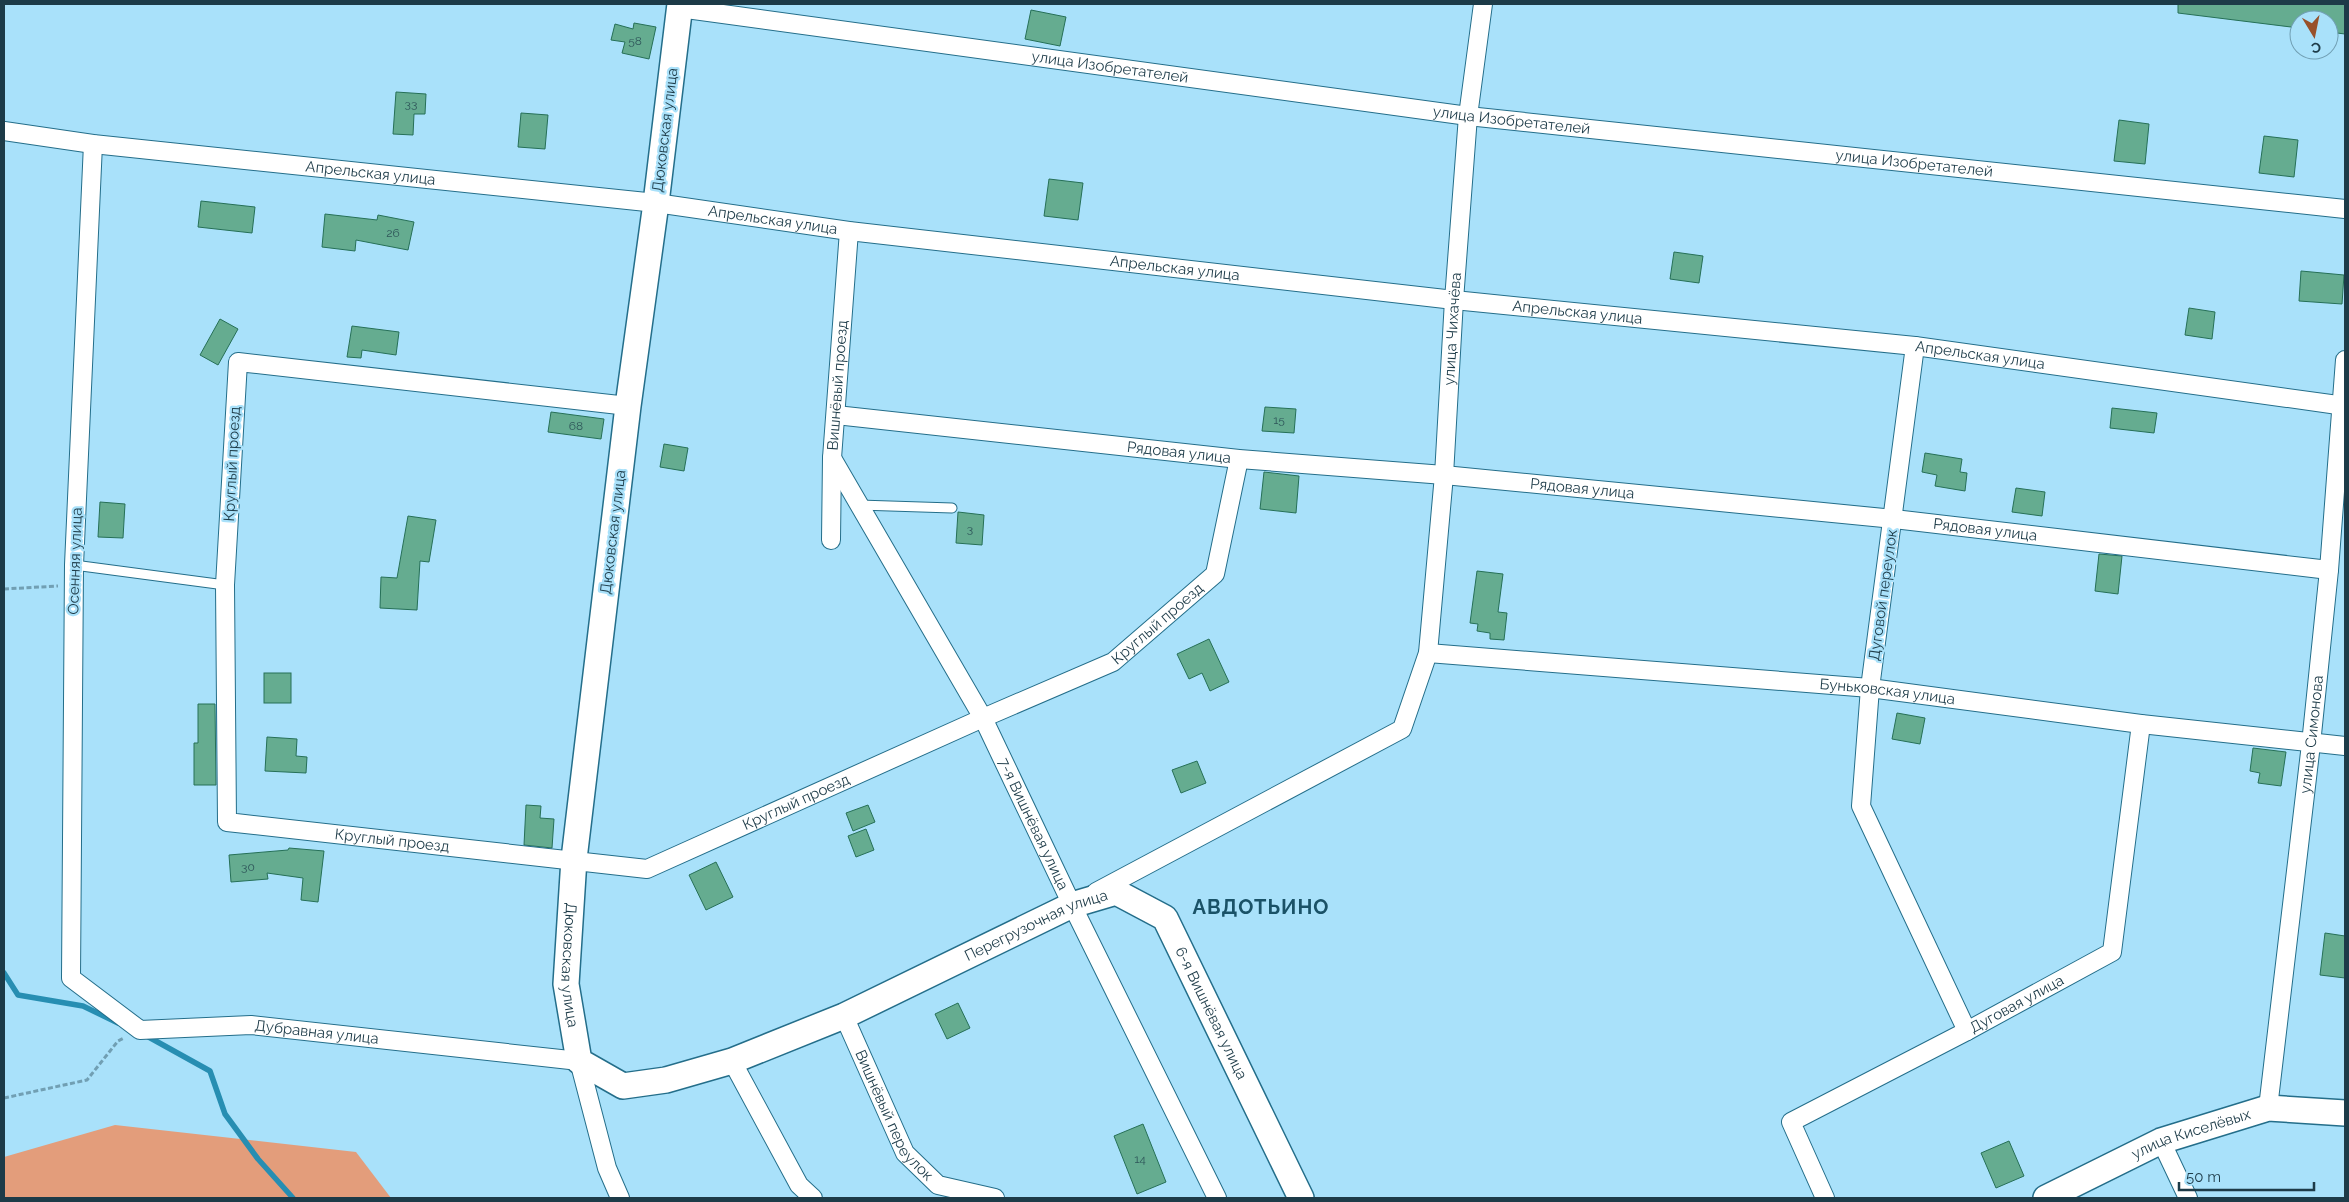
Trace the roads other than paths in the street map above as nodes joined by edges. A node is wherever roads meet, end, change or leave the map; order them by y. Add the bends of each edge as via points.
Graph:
1 (1483, 4) edge
2 (680, 6) edge
3 (1468, 116) junction
4 (4, 131) edge
5 (92, 144) junction
6 (656, 203) junction
7 (2345, 209) edge
8 (849, 231) junction
9 (1454, 300) junction
10 (1915, 346) junction
11 (2345, 360) edge
12 (2343, 405) edge
13 (628, 406) junction
14 (836, 415) junction
15 (832, 458) junction
16 (1239, 459) junction
17 (1444, 475) junction
18 (859, 505) junction
19 (952, 508) dead end
20 (1894, 518) junction
21 (831, 540) dead end
22 (74, 565) junction
23 (2329, 570) junction
24 (225, 585) junction
25 (1428, 653) junction
26 (1870, 688) junction
27 (983, 718) junction
28 (2141, 724) junction
29 (2312, 744) junction
30 (2345, 746) edge
31 (574, 860) junction
32 (1072, 905) junction
33 (844, 1016) junction
34 (140, 1030) joint
35 (1967, 1031) junction
36 (579, 1061) junction
37 (732, 1061) junction
38 (2268, 1108) junction
39 (2345, 1113) edge
40 (2161, 1141) junction
41 (620, 1198) edge
42 (813, 1198) edge
43 (995, 1198) edge
44 (1217, 1198) edge
45 (1301, 1198) edge
46 (1825, 1198) edge
47 (2046, 1198) edge
48 (2188, 1198) edge

1 - 3 street, улица Чихачёва
2 - 3 street, улица Изобретателей
2 - 6 street, Дюковская улица
3 - 7 street, улица Изобретателей
3 - 9 street, улица Чихачёва
4 - 5 street, Апрельская улица
5 - 6 street, Апрельская улица
5 - 22 street, Осенняя улица
6 - 8 street, Апрельская улица
6 - 13 street, Дюковская улица
8 - 9 street, Апрельская улица
8 - 14 street, Вишнёвый проезд
9 - 10 street, Апрельская улица
9 - 17 street, улица Чихачёва
10 - 12 street, Апрельская улица
10 - 20 street, Дуговой переулок
11 - 12 street, улица Симонова
12 - 23 street, улица Симонова
13 - 24 street, Круглый проезд via 238,362
13 - 31 street, Дюковская улица
14 - 15 street, Вишнёвый проезд
14 - 16 street, Рядовая улица
15 - 18 street, 7-я Вишнёвая улица
15 - 21 street, Вишнёвый проезд
16 - 17 street, Рядовая улица
16 - 27 street, Круглый проезд via 1215,574 1113,662
17 - 20 street, Рядовая улица
17 - 25 street, улица Чихачёва
18 - 19 lane
18 - 27 street, 7-я Вишнёвая улица
20 - 23 street, Рядовая улица
20 - 26 street, Дуговой переулок
22 - 24 lane
22 - 34 street, Осенняя улица via 71,978
23 - 29 street, улица Симонова
24 - 31 street, Круглый проезд via 227,822
25 - 26 street, Буньковская улица
25 - 32 street, Перегрузочная улица via 1402,729
26 - 28 street, Буньковская улица
26 - 35 street, Дуговой переулок via 1861,806
27 - 31 street, Круглый проезд via 647,869
27 - 32 street, 7-я Вишнёвая улица
28 - 29 street, Буньковская улица
28 - 35 street, Дуговая улица via 2112,952
29 - 30 street, Буньковская улица
29 - 38 street, улица Симонова
31 - 36 street, Дюковская улица via 566,984
32 - 33 street, Перегрузочная улица
32 - 44 street, 7-я Вишнёвая улица
32 - 45 street, 6-я Вишнёвая улица via 1116,892 1165,918
33 - 37 street, Перегрузочная улица
33 - 43 street, Вишнёвый переулок via 905,1153 938,1185
34 - 36 street, Дубравная улица via 251,1025
35 - 46 street, Дуговая улица via 1791,1122
36 - 37 street, Перегрузочная улица via 624,1086 666,1080
36 - 41 street via 607,1168
37 - 42 street via 799,1185
38 - 39 street, улица Киселёвых
38 - 40 street, улица Киселёвых
40 - 47 street, улица Киселёвых
40 - 48 street

